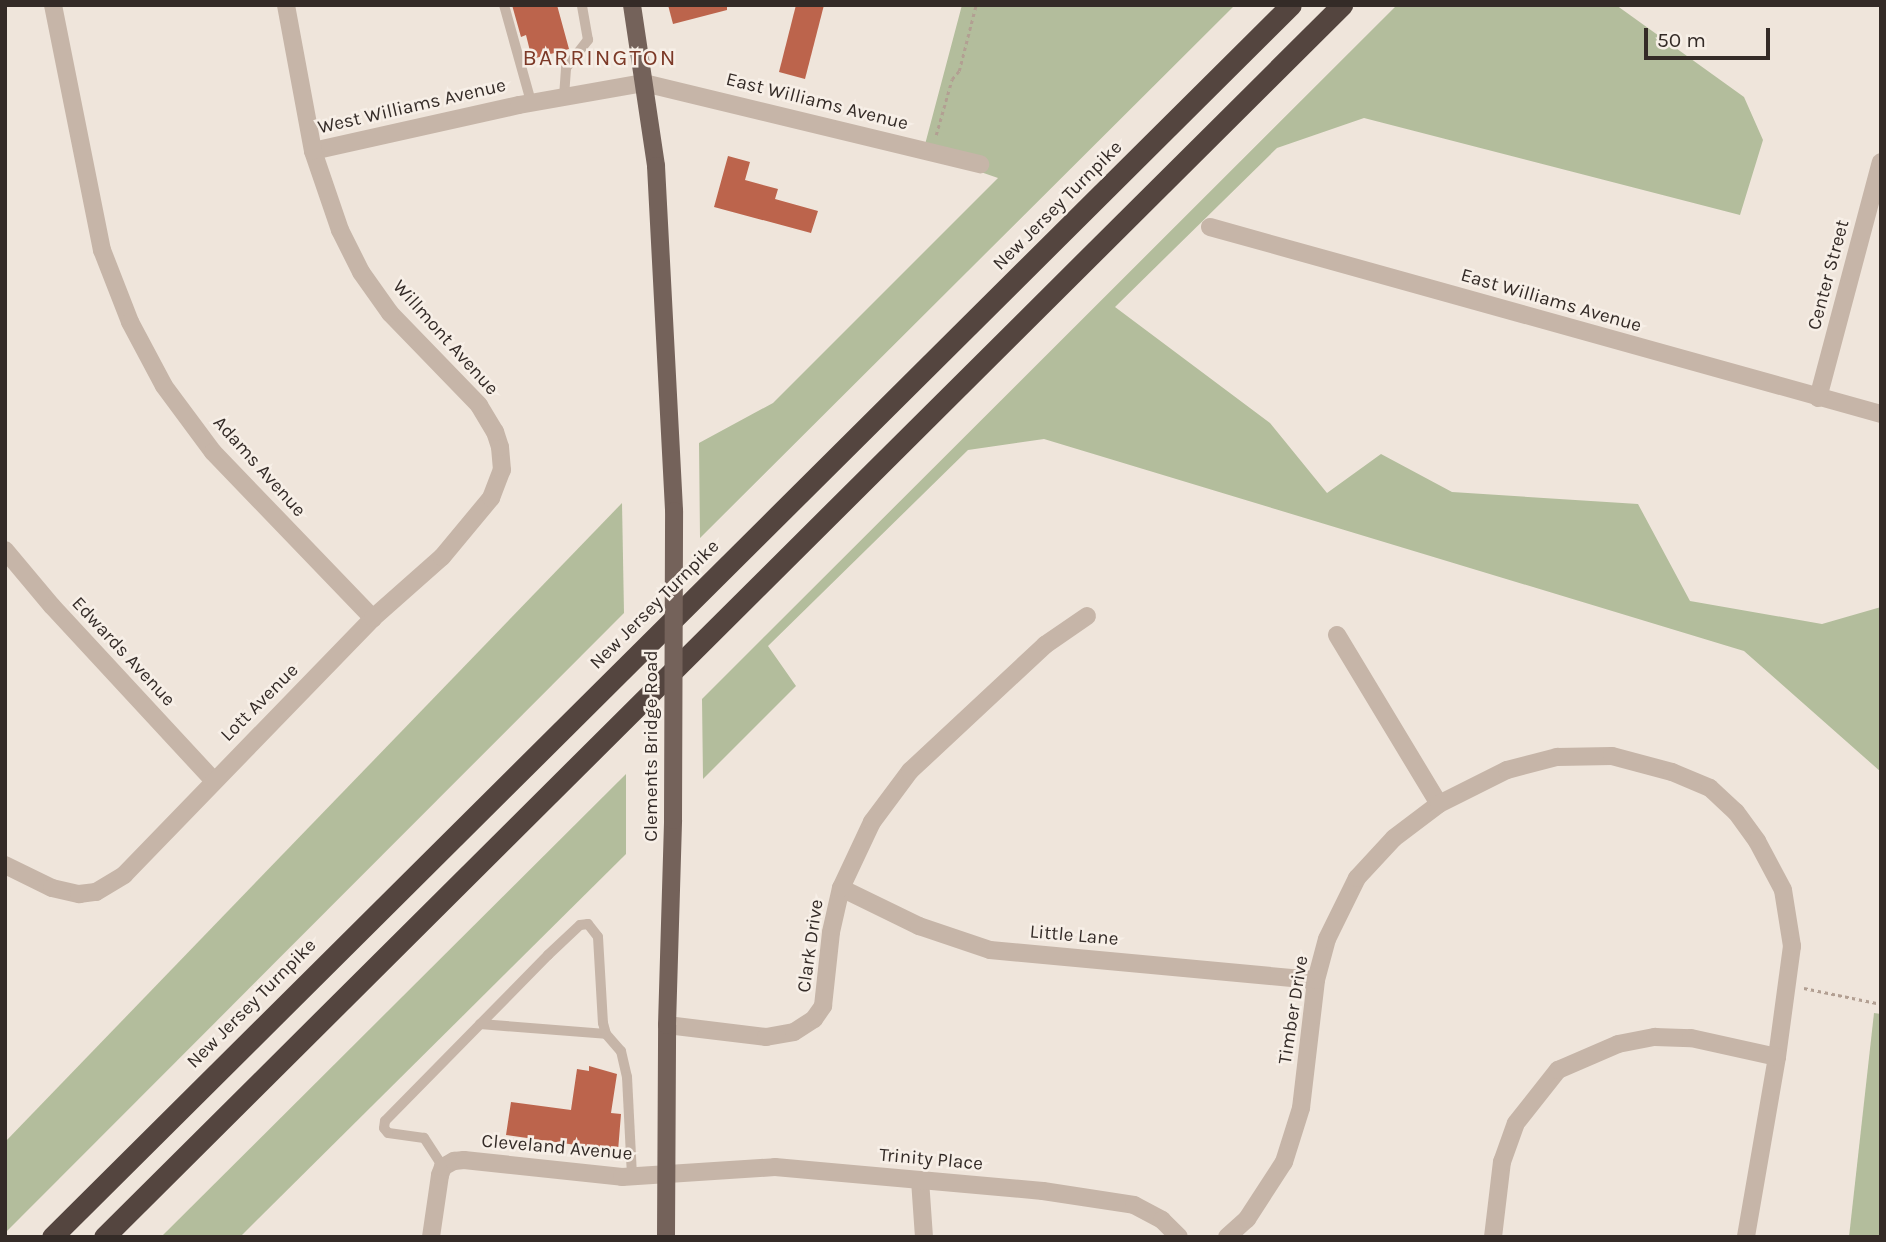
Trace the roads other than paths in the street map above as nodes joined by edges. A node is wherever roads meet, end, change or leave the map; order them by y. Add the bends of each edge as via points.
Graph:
1 (53, 5) edge
2 (285, 5) edge
3 (504, 5) edge
4 (582, 5) edge
5 (632, 5) edge
6 (1291, 5) edge
7 (1342, 5) edge
8 (644, 83) junction
9 (564, 97) junction
10 (531, 102) junction
11 (313, 151) junction
12 (1881, 162) edge
13 (980, 164) dead end
14 (1210, 227) dead end
15 (1818, 398) junction
16 (1881, 414) edge
17 (501, 460) joint
18 (5, 550) edge
19 (1087, 616) dead end
20 (373, 618) junction
21 (1337, 635) dead end
22 (213, 780) junction
23 (1439, 804) junction
24 (5, 865) edge
25 (841, 888) junction
26 (1316, 980) junction
27 (480, 1024) junction
28 (667, 1025) junction
29 (606, 1034) junction
30 (1777, 1057) junction
31 (443, 1167) junction
32 (669, 1175) junction
33 (632, 1177) junction
34 (920, 1180) junction
35 (52, 1237) edge
36 (104, 1237) edge
37 (431, 1237) edge
38 (666, 1237) edge
39 (923, 1237) edge
40 (1179, 1237) edge
41 (1227, 1237) edge
42 (1493, 1237) edge
43 (1746, 1237) edge

1 - 20 street, Adams Avenue via 102,250 130,322 163,386 213,452
2 - 11 street, Willmont Avenue
3 - 10 lane
4 - 9 lane via 588,40 566,68
5 - 8 main road, Clements Bridge Road
6 - 35 highway, New Jersey Turnpike
7 - 36 highway
8 - 9 street, West Williams Avenue
8 - 13 street, East Williams Avenue
8 - 28 main road, Clements Bridge Road, bridge via 656,166 674,511
9 - 10 street, West Williams Avenue
10 - 11 street, West Williams Avenue
11 - 17 street, Willmont Avenue via 340,230 362,272 390,313 480,405 495,432
12 - 15 street, Center Street
14 - 15 street, East Williams Avenue
15 - 16 street, East Williams Avenue
17 - 20 street, Lott Avenue via 502,470 491,498 442,557
18 - 22 street, Edwards Avenue
19 - 25 street, Clark Drive via 1045,645 909,771 872,821
20 - 22 street, Lott Avenue
21 - 23 street
22 - 24 street, Lott Avenue via 124,875 96,892 79,894 52,888
23 - 26 street, Timber Drive via 1394,838 1357,878 1327,939
23 - 30 street, Timber Drive via 1507,770 1557,757 1612,756 1710,788 1736,812 1757,841 1783,890 1792,946
25 - 26 street, Little Lane via 919,926 990,950
25 - 28 street, Clark Drive via 823,1006 814,1019 794,1032 766,1037
26 - 41 street, Timber Drive via 1301,1108 1284,1162 1247,1219
27 - 29 lane
27 - 29 lane via 580,925 589,924 598,937
27 - 31 lane via 384,1124 388,1132 424,1138
28 - 32 main road, Clements Bridge Road
29 - 33 lane via 621,1051 627,1077
30 - 42 street via 1690,1038 1655,1037 1618,1044 1558,1070 1516,1123 1502,1162
30 - 43 street, Timber Drive
31 - 33 street, Cleveland Avenue via 464,1160
31 - 37 street
32 - 33 street, Cleveland Avenue
32 - 34 street, Trinity Place via 775,1167
32 - 38 main road, Clements Bridge Road
34 - 39 street
34 - 40 street, Trinity Place via 1134,1205 1162,1220

